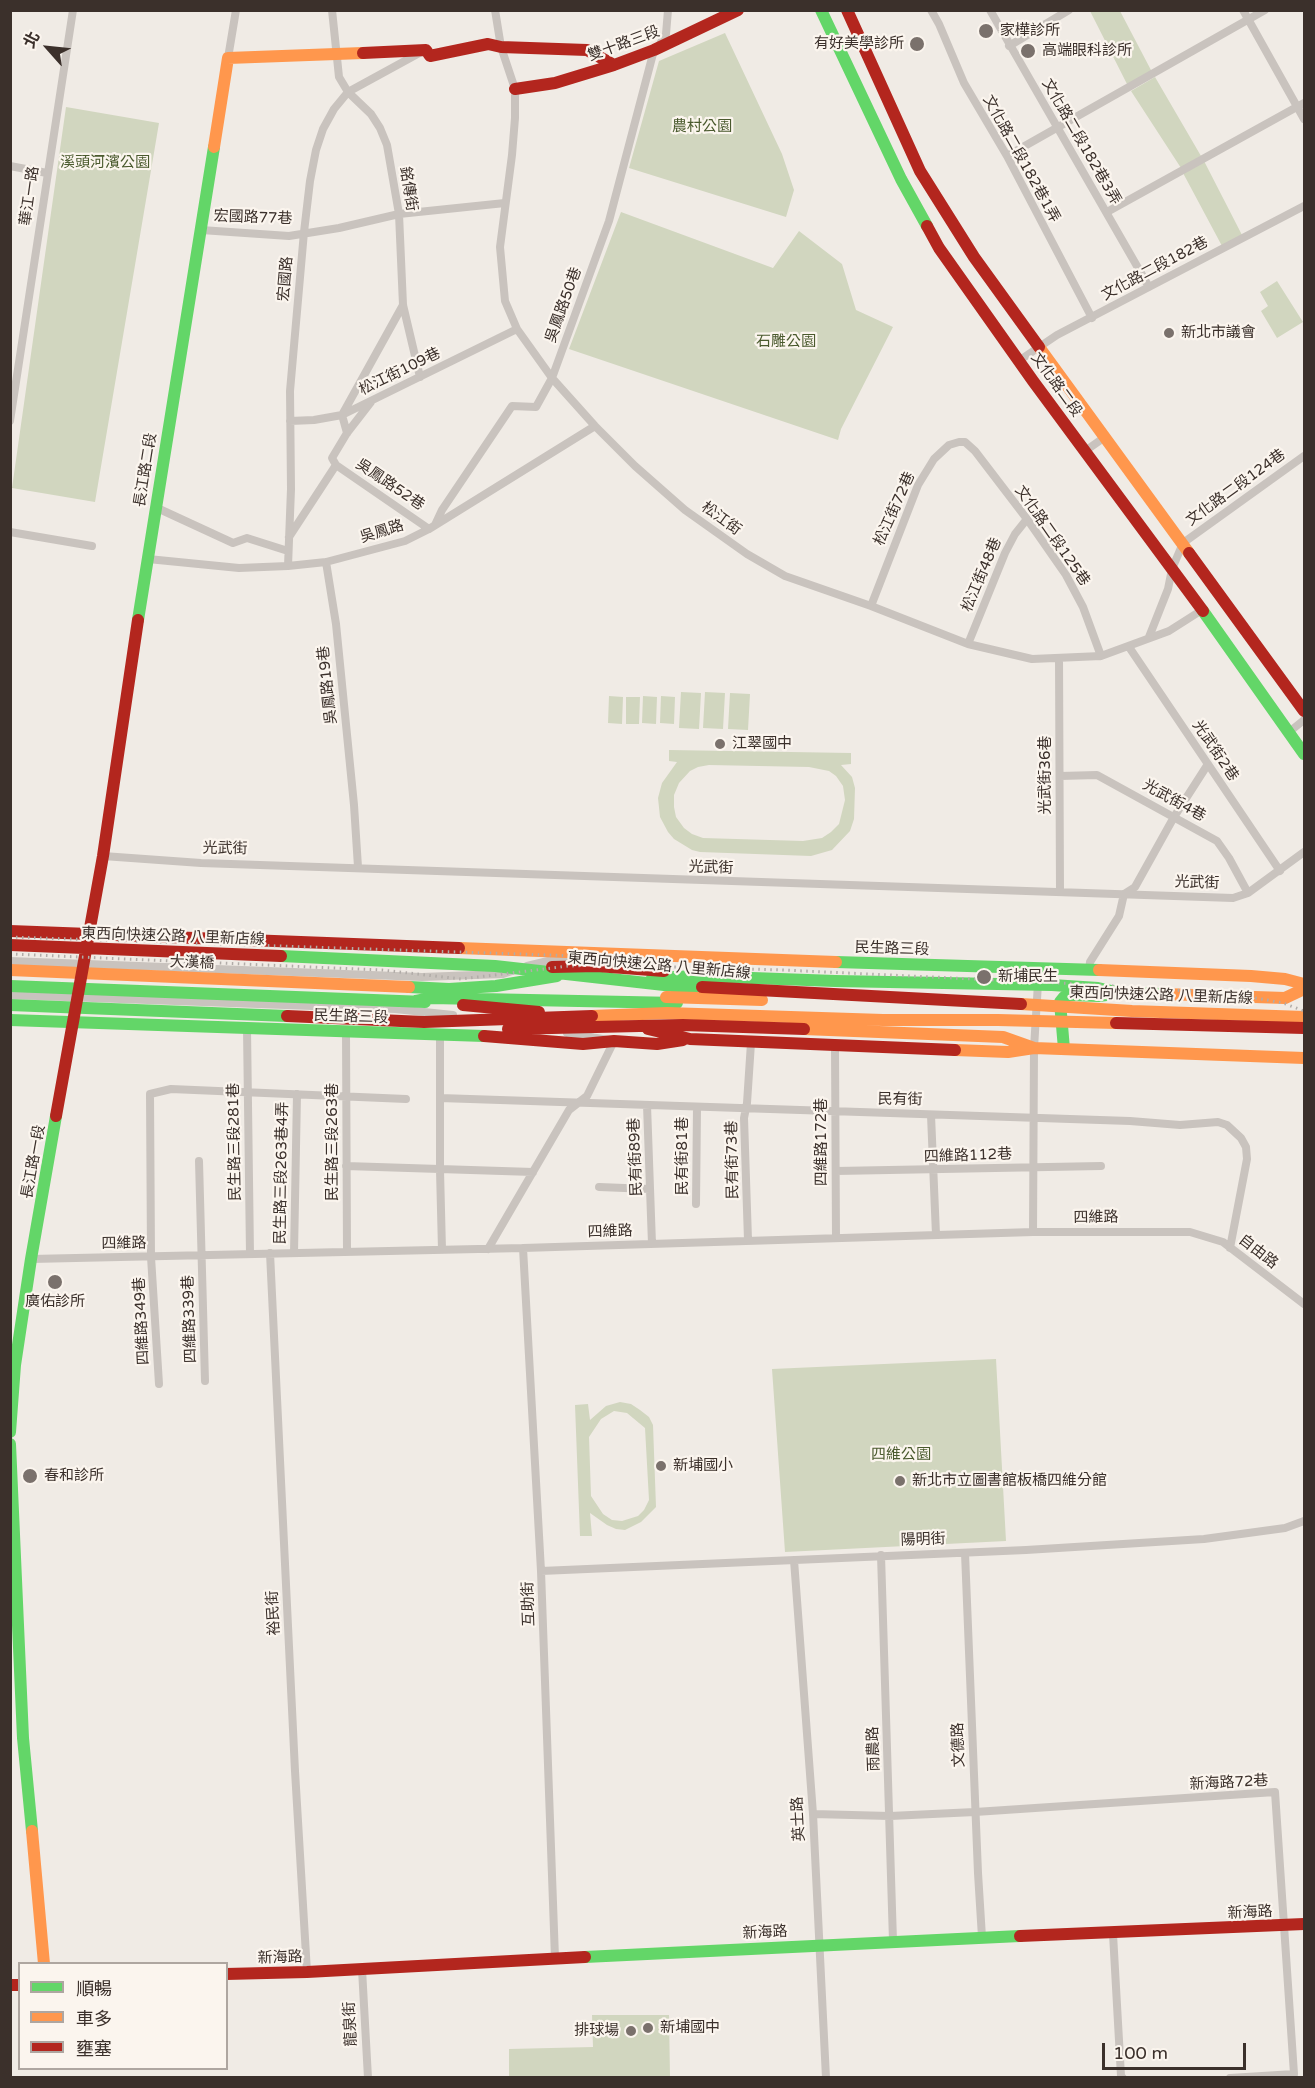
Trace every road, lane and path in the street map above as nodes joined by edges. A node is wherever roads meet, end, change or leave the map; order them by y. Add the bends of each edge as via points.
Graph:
1 (74, 10) edge
2 (236, 10) edge
3 (332, 10) edge
4 (495, 10) edge
5 (669, 10) edge
6 (738, 10) edge
7 (821, 10) edge
8 (848, 10) edge
9 (931, 10) edge
10 (990, 10) edge
11 (1070, 10) edge
12 (1243, 10) edge
13 (1264, 10) edge
14 (718, 15) edge
15 (1249, 20) junction
16 (1009, 46) junction
17 (501, 47) junction
18 (656, 49) junction
19 (426, 50) junction
20 (336, 54) junction
21 (228, 58) junction
22 (614, 65) junction
23 (515, 89) junction
24 (348, 92) junction
25 (1301, 105) edge
26 (1305, 119) edge
27 (1058, 128) junction
28 (1007, 156) junction
29 (10, 166) edge
30 (47, 173) junction
31 (505, 203) junction
32 (1305, 206) edge
33 (1107, 212) junction
34 (399, 214) junction
35 (201, 230) junction
36 (304, 232) junction
37 (1149, 287) junction
38 (403, 305) junction
39 (1092, 318) junction
40 (517, 329) junction
41 (1039, 347) junction
42 (1020, 360) junction
43 (420, 377) junction
44 (552, 378) junction
45 (372, 401) junction
46 (342, 415) junction
47 (10, 421) edge
48 (290, 421) junction
49 (595, 426) junction
50 (347, 433) junction
51 (1106, 437) junction
52 (965, 442) joint
53 (1085, 451) junction
54 (1305, 456) edge
55 (336, 465) junction
56 (155, 507) junction
57 (1027, 519) junction
58 (432, 527) junction
59 (10, 532) edge
60 (289, 537) junction
61 (1183, 543) junction
62 (92, 546) dead end
63 (288, 551) junction
64 (148, 559) junction
65 (326, 562) junction
66 (288, 566) junction
67 (1172, 569) junction
68 (871, 606) junction
69 (1202, 609) junction
70 (1149, 638) junction
71 (968, 644) junction
72 (1128, 646) junction
73 (1101, 656) junction
74 (1059, 658) junction
75 (1305, 711) edge
76 (1305, 720) edge
77 (1288, 732) junction
78 (1305, 754) edge
79 (1208, 764) junction
80 (1060, 776) junction
81 (1174, 817) junction
82 (1305, 852) edge
83 (103, 856) junction
84 (358, 867) junction
85 (1280, 871) junction
86 (1060, 892) junction
87 (1248, 892) junction
88 (1124, 894) junction
89 (10, 931) edge
90 (87, 939) junction
91 (10, 941) edge
92 (10, 945) edge
93 (584, 952) junction
94 (10, 961) edge
95 (879, 963) junction
96 (1039, 967) junction
97 (10, 970) edge
98 (1089, 970) junction
99 (373, 981) junction
100 (835, 981) junction
101 (1305, 984) edge
102 (1038, 985) junction
103 (10, 986) edge
104 (1305, 988) edge
105 (448, 989) junction
106 (1121, 993) junction
107 (10, 995) edge
108 (671, 1000) junction
109 (416, 1001) junction
110 (372, 1003) junction
111 (999, 1003) junction
112 (10, 1005) edge
113 (1305, 1017) edge
114 (10, 1020) edge
115 (998, 1020) junction
116 (424, 1022) junction
117 (75, 1023) junction
118 (1305, 1028) edge
119 (247, 1029) junction
120 (346, 1032) junction
121 (440, 1035) junction
122 (690, 1039) junction
123 (614, 1041) junction
124 (751, 1043) junction
125 (835, 1046) junction
126 (1034, 1048) junction
127 (1064, 1049) junction
128 (1305, 1058) edge
129 (249, 1092) junction
130 (297, 1094) junction
131 (348, 1096) junction
132 (440, 1098) junction
133 (406, 1099) dead end
134 (579, 1102) junction
135 (647, 1105) junction
136 (697, 1107) junction
137 (746, 1109) junction
138 (835, 1113) junction
139 (932, 1114) junction
140 (1033, 1118) junction
141 (199, 1161) dead end
142 (346, 1166) junction
143 (1101, 1166) dead end
144 (1032, 1167) junction
145 (440, 1170) junction
146 (933, 1170) junction
147 (533, 1172) junction
148 (836, 1172) junction
149 (599, 1187) dead end
150 (650, 1189) junction
151 (696, 1204) dead end
152 (1033, 1232) junction
153 (1190, 1232) joint
154 (936, 1235) junction
155 (836, 1239) junction
156 (748, 1240) junction
157 (652, 1244) junction
158 (522, 1248) junction
159 (1230, 1248) junction
160 (488, 1249) junction
161 (442, 1250) junction
162 (347, 1252) junction
163 (270, 1253) junction
164 (294, 1253) junction
165 (250, 1254) junction
166 (202, 1255) junction
167 (151, 1257) junction
168 (31, 1259) junction
169 (1305, 1304) edge
170 (205, 1381) dead end
171 (159, 1384) dead end
172 (10, 1432) edge
173 (10, 1444) edge
174 (1305, 1521) edge
175 (965, 1552) junction
176 (881, 1555) junction
177 (794, 1560) junction
178 (541, 1571) junction
179 (14, 1636) edge
180 (975, 1812) junction
181 (813, 1814) junction
182 (890, 1816) junction
183 (1305, 1924) edge
184 (1284, 1926) junction
185 (1113, 1934) junction
186 (982, 1937) junction
187 (893, 1941) junction
188 (819, 1946) junction
189 (555, 1958) junction
190 (44, 1962) edge
191 (362, 1969) junction
192 (307, 1972) junction
193 (228, 1974) edge
194 (368, 2078) edge
195 (826, 2078) edge
196 (1123, 2078) edge
197 (1230, 2078) edge

1 - 30 street, 華江一路
2 - 21 street, 長江路二段
3 - 20 street
4 - 17 street, 松江街
5 - 18 street, 吳鳳路50巷 via 666,34
6 - 14 main road, 雙十路三段
7 - 42 main road, 文化路二段 via 897,171 939,248
8 - 41 main road, 文化路二段 via 920,171 974,257
9 - 28 street, 文化路二段182巷1弄 via 964,83
10 - 16 street, 文化路二段182巷3弄
11 - 16 street
12 - 15 street
13 - 15 street
14 - 18 main road, 雙十路三段
15 - 25 street
15 - 27 street
16 - 27 street, 文化路二段182巷3弄
17 - 19 main road via 488,44 429,56
17 - 22 main road via 587,50
17 - 23 street, 松江街
18 - 22 main road, 雙十路三段
18 - 44 street, 吳鳳路50巷 via 609,221
19 - 20 main road
19 - 24 street, 宏國路
20 - 21 main road
20 - 24 street via 339,77
21 - 35 main road, 長江路二段
22 - 23 main road, 雙十路三段 via 555,83
23 - 31 street, 松江街
24 - 34 street, 銘傳街 via 380,128 387,145
24 - 36 street, 宏國路 via 323,129 310,181
25 - 26 street
25 - 33 street
27 - 28 street
27 - 33 street, 文化路二段182巷3弄
28 - 39 street, 文化路二段182巷1弄
29 - 30 street
30 - 47 street, 華江一路
31 - 34 street, 宏國路77巷
31 - 40 street, 松江街 via 501,269 505,301
32 - 37 street, 文化路二段182巷
33 - 37 street, 文化路二段182巷3弄
34 - 36 street, 宏國路77巷
34 - 38 street, 銘傳街
35 - 36 street, 宏國路77巷 via 289,236
35 - 56 main road, 長江路二段
36 - 48 street, 宏國路
37 - 39 street, 文化路二段182巷
38 - 43 street, 銘傳街
38 - 46 street
39 - 41 street, 文化路二段182巷
40 - 43 street, 松江街109巷
40 - 44 street, 松江街
41 - 42 street, 文化路二段182巷
41 - 51 main road, 文化路二段
42 - 53 main road, 文化路二段
43 - 45 street, 松江街109巷
44 - 49 street, 松江街
44 - 58 street, 吳鳳路50巷 via 536,407 512,406
45 - 46 street, 松江街109巷
45 - 50 street
46 - 48 street, 松江街109巷
46 - 50 street
48 - 60 street, 宏國路
49 - 58 street, 吳鳳路
49 - 68 street, 松江街 via 686,510 747,554 785,576
50 - 55 street via 332,458
51 - 53 street
51 - 61 main road, 文化路二段
52 - 57 street, 文化路二段125巷
52 - 68 street, 松江街72巷 via 949,445 934,459 918,485
53 - 67 main road, 文化路二段
54 - 61 street, 文化路二段124巷
55 - 58 street, 吳鳳路52巷
55 - 60 street
56 - 63 street via 233,543 247,538
56 - 64 main road, 長江路二段
57 - 71 street, 松江街48巷 via 1005,553
57 - 73 street, 文化路二段125巷 via 1072,585
58 - 65 street, 吳鳳路 via 405,542
59 - 62 street
60 - 63 street, 宏國路
61 - 67 street
61 - 75 main road, 文化路二段
63 - 66 street, 宏國路
64 - 66 street, 吳鳳路 via 239,568
64 - 83 main road, 長江路二段
65 - 66 street, 吳鳳路
65 - 84 street, 吳鳳路19巷 via 336,624
67 - 69 main road, 文化路二段
67 - 70 street
68 - 71 street, 松江街
69 - 70 street, 松江街 via 1170,631
69 - 77 main road, 文化路二段
70 - 72 street, 松江街
71 - 74 street, 松江街 via 1032,659
72 - 73 street, 松江街
72 - 79 street, 光武街2巷
73 - 74 street, 松江街
74 - 80 street, 光武街36巷
76 - 77 street
77 - 78 main road, 文化路二段
79 - 81 street
79 - 85 street, 光武街2巷
80 - 81 street, 光武街4巷 via 1097,775
80 - 86 street, 光武街36巷
81 - 87 street, 光武街4巷 via 1217,841
81 - 88 street via 1135,887
82 - 85 street, 光武街
83 - 84 street, 光武街
83 - 90 main road, 長江路二段
84 - 86 street, 光武街
85 - 87 street, 光武街
86 - 88 street, 光武街
87 - 88 street, 光武街 via 1233,898
88 - 98 street via 1119,916 1090,962
89 - 90 main road, 民生路三段
90 - 91 main road, 民生路三段
90 - 93 main road, 民生路三段
90 - 117 main road, 長江路一段
92 - 111 main road, 東西向快速公路 八里新店線 via 448,963 673,986
93 - 95 main road, 民生路三段
93 - 99 street via 502,974
94 - 99 street
95 - 96 main road, 民生路三段
95 - 100 main road
96 - 98 main road, 民生路三段
96 - 102 street
97 - 99 main road, 大漢橋
98 - 101 main road, 民生路三段 via 1251,976
99 - 105 main road
100 - 102 main road
100 - 105 main road via 697,976 597,966 545,967
102 - 106 main road via 1098,987
102 - 126 street
103 - 110 main road, 大漢橋
104 - 106 main road via 1285,998
105 - 108 main road via 467,993
106 - 127 main road via 1064,997 1060,1002
107 - 110 street
108 - 109 main road
108 - 111 main road via 962,1007
108 - 115 main road via 926,1011
109 - 110 main road, 民生路三段
109 - 122 main road, 民生路三段 via 602,1020
110 - 123 street
111 - 113 main road, 東西向快速公路 八里新店線
112 - 116 main road, 東西向快速公路 八里新店線
114 - 117 main road, 民生路三段
115 - 116 main road, 東西向快速公路 八里新店線 via 668,1013
115 - 118 main road, 東西向快速公路 八里新店線
116 - 126 main road via 478,1029 683,1025 842,1030 1003,1037
117 - 119 main road, 民生路三段
117 - 168 main road, 長江路一段
119 - 120 main road, 民生路三段
119 - 129 street, 民生路三段281巷
120 - 121 main road, 民生路三段
120 - 131 street, 民生路三段263巷
121 - 123 main road, 民生路三段 via 583,1044
121 - 132 street
122 - 123 main road, 民生路三段 via 657,1044
122 - 124 main road, 民生路三段
123 - 134 street via 587,1096
124 - 125 main road, 民生路三段
124 - 137 street, 民有街73巷
125 - 126 main road, 民生路三段 via 1008,1052
125 - 138 street, 四維路172巷
126 - 127 main road, 民生路三段
126 - 140 street
127 - 128 main road, 民生路三段
129 - 130 street
129 - 165 street, 民生路三段281巷
129 - 167 street, 四維路349巷 via 171,1089 150,1094
130 - 131 street
130 - 164 street, 民生路三段263巷4弄
131 - 133 street
131 - 142 street, 民生路三段263巷
132 - 134 street, 民有街
132 - 145 street
134 - 135 street, 民有街
134 - 147 street via 568,1110
135 - 136 street, 民有街
135 - 150 street, 民有街89巷
136 - 137 street, 民有街
136 - 151 street, 民有街81巷
137 - 138 street, 民有街
137 - 156 street, 民有街73巷
138 - 139 street, 民有街
138 - 148 street, 四維路172巷
139 - 140 street, 民有街
139 - 146 street
140 - 144 street
140 - 159 street, 民有街 via 1227,1125 1241,1138 1247,1159
141 - 166 street, 四維路339巷
142 - 145 street
142 - 162 street, 民生路三段263巷
143 - 144 street, 四維路112巷
144 - 146 street, 四維路112巷
144 - 152 street
145 - 147 street
145 - 161 street
146 - 148 street, 四維路112巷
146 - 154 street
147 - 160 street
148 - 155 street, 四維路172巷
149 - 150 street
150 - 157 street, 民有街89巷
152 - 153 street, 四維路
152 - 154 street, 四維路
153 - 159 street, 自由路
154 - 155 street, 四維路
155 - 156 street, 四維路
156 - 157 street, 四維路
157 - 158 street, 四維路
158 - 160 street, 四維路
158 - 178 street, 互助街
159 - 169 street, 自由路
160 - 161 street, 四維路
161 - 162 street, 四維路
162 - 164 street, 四維路
163 - 164 street, 四維路
163 - 165 street, 四維路
163 - 192 street, 裕民街
165 - 166 street, 四維路
166 - 167 street, 四維路
166 - 170 street, 四維路339巷
167 - 168 street, 四維路
167 - 171 street, 四維路349巷
168 - 172 main road, 長江路一段 via 15,1365
173 - 179 main road
174 - 175 street, 陽明街 via 1279,1529 1204,1539
175 - 176 street, 陽明街
175 - 180 street, 文德路
176 - 177 street, 陽明街
176 - 182 street, 雨農路
177 - 178 street, 陽明街
177 - 181 street, 英士路
178 - 189 street, 互助街
179 - 190 main road
180 - 182 street
180 - 184 street, 新海路72巷 via 1275,1792
180 - 186 street, 文德路
181 - 182 street
181 - 188 street, 英士路
182 - 187 street, 雨農路
183 - 184 main road, 新海路
184 - 185 main road, 新海路
184 - 197 street, 新海路72巷 via 1294,2074
185 - 186 main road, 新海路
185 - 196 street
186 - 187 main road, 新海路
187 - 188 main road, 新海路
188 - 189 main road, 新海路
188 - 195 street, 英士路
189 - 191 main road, 新海路
191 - 192 main road, 新海路
191 - 194 street, 龍泉街
192 - 193 main road, 新海路

